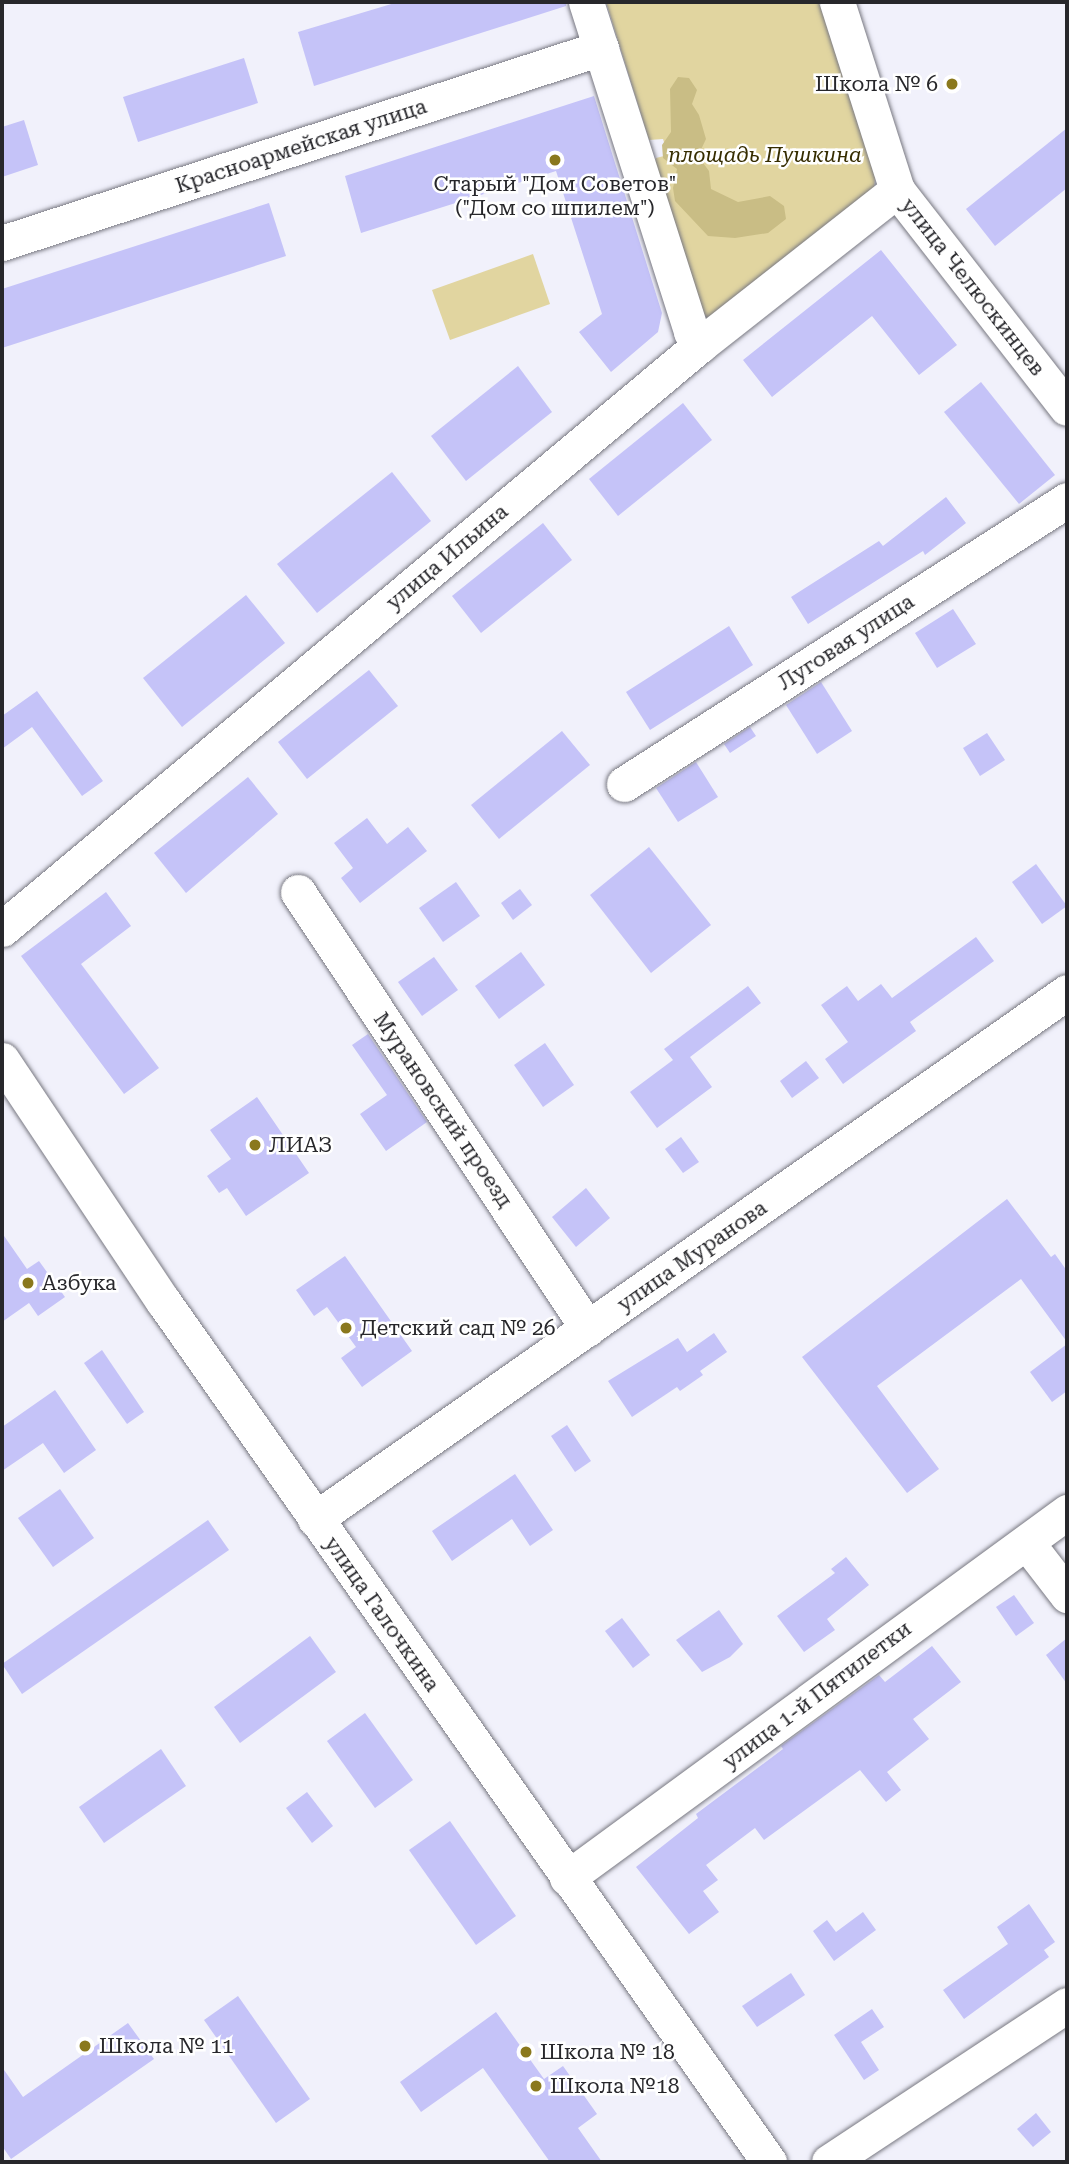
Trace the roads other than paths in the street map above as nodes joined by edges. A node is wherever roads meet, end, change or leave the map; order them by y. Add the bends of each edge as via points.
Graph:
1 (586, 2) edge
2 (837, 2) edge
3 (600, 48) junction
4 (897, 190) junction
5 (2, 243) edge
6 (700, 345) junction
7 (1067, 408) edge
8 (1067, 500) edge
9 (624, 784) dead end
10 (298, 892) dead end
11 (2, 929) edge
12 (1067, 992) edge
13 (2, 1060) edge
14 (588, 1329) junction
15 (1067, 1512) edge
16 (315, 1519) junction
17 (1027, 1543) junction
18 (1067, 1595) edge
19 (567, 1878) junction
20 (1067, 2004) edge
21 (769, 2162) edge
22 (829, 2162) edge

1 - 3 street
2 - 4 street, улица Челюскинцев
3 - 5 street, Красноармейская улица
3 - 6 street via 691,331
4 - 6 street, улица Ильина
4 - 7 street, улица Челюскинцев
6 - 11 street, улица Ильина
8 - 9 street, Луговая улица
10 - 14 street, Мурановский проезд
12 - 14 street, улица Муранова
13 - 16 street, улица Галочкина
14 - 16 street, улица Муранова
15 - 17 street, улица 1-й Пятилетки
16 - 19 street, улица Галочкина
17 - 18 street
17 - 19 street, улица 1-й Пятилетки
19 - 21 street, улица Галочкина
20 - 22 street

